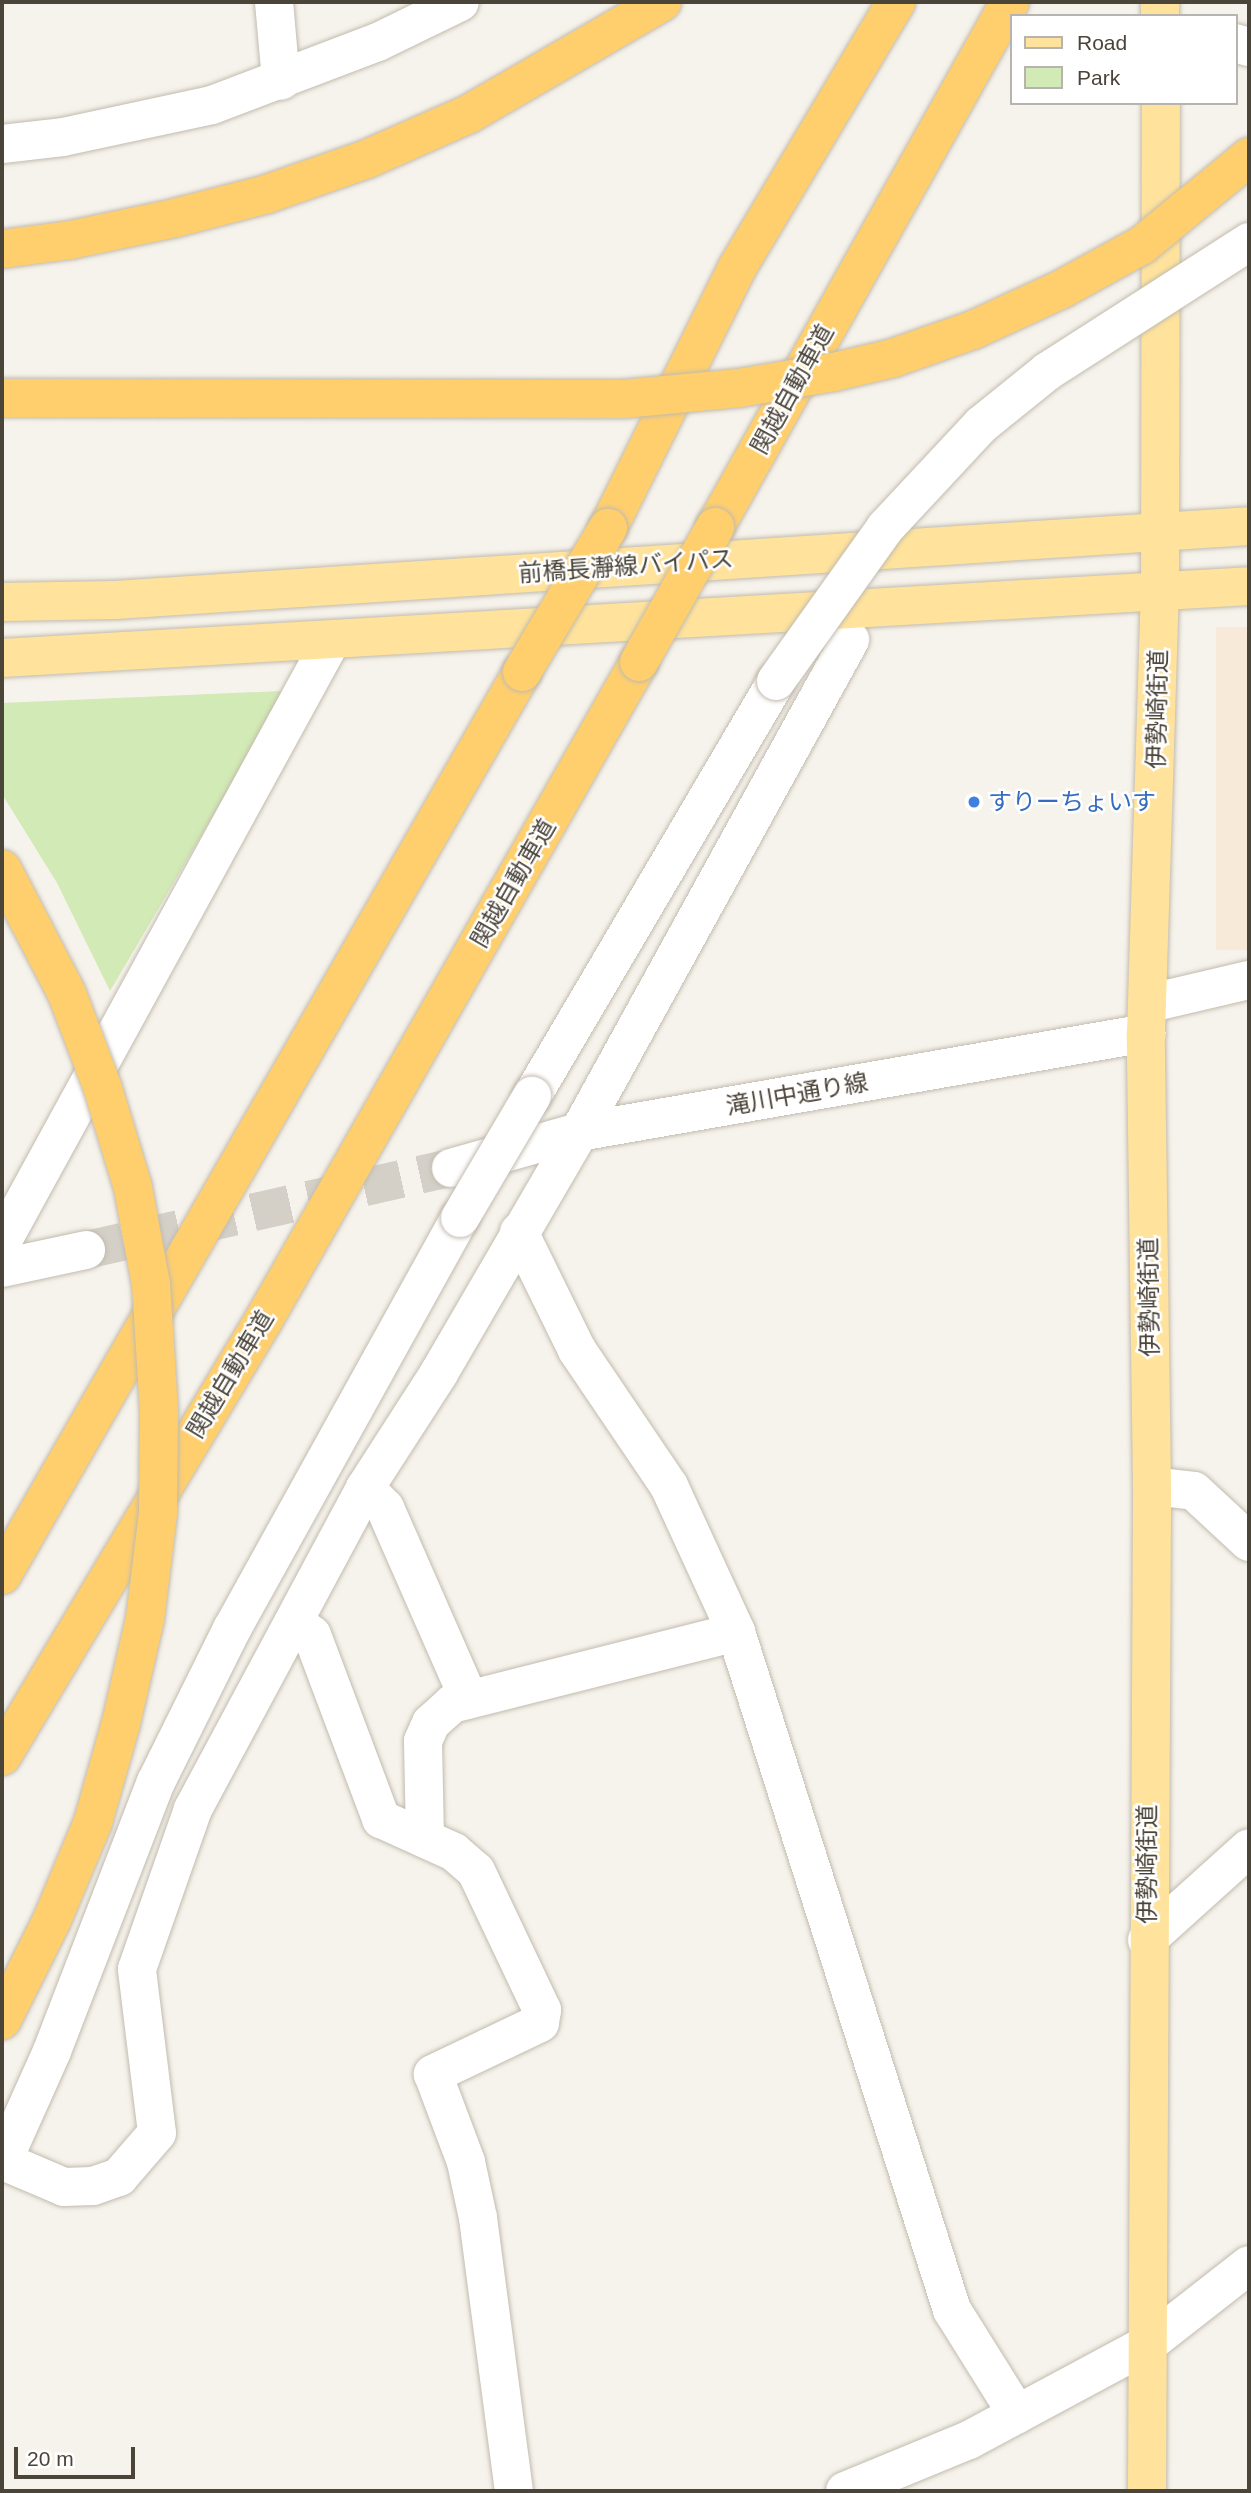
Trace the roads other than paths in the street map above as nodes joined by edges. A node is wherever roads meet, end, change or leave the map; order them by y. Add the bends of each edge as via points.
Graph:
1 (274, 2) edge
2 (460, 2) edge
3 (662, 2) edge
4 (896, 2) edge
5 (1010, 2) edge
6 (281, 81) junction
7 (1160, 105) edge
8 (2, 144) edge
9 (1249, 156) edge
10 (1249, 242) edge
11 (2, 249) edge
12 (2, 398) edge
13 (1249, 526) edge
14 (1158, 532) junction
15 (1249, 586) edge
16 (1160, 594) junction
17 (2, 602) edge
18 (850, 640) dead end
19 (331, 641) junction
20 (2, 658) edge
21 (2, 869) edge
22 (1249, 980) edge
23 (1149, 1018) junction
24 (579, 1132) junction
25 (451, 1168) tunnel mouth
26 (519, 1232) junction
27 (2, 1242) edge
28 (86, 1250) tunnel mouth
29 (2, 1268) edge
30 (1152, 1486) junction
31 (365, 1488) junction
32 (1249, 1542) edge
33 (2, 1575) edge
34 (293, 1622) junction
35 (736, 1632) junction
36 (469, 1699) junction
37 (2, 1756) edge
38 (425, 1838) junction
39 (1249, 1848) edge
40 (1147, 1940) junction
41 (2, 2020) edge
42 (2, 2162) edge
43 (1249, 2265) edge
44 (1148, 2344) junction
45 (1017, 2414) junction
46 (514, 2491) edge
47 (845, 2491) edge
48 (1147, 2491) edge

1 - 6 street
2 - 6 street
3 - 11 highway via 469,114 367,159 267,194 175,218
4 - 33 highway, bridge via 737,268 608,528
5 - 37 highway, 関越自動車道, bridge via 263,1321
6 - 8 street via 212,105 63,137
7 - 14 main road, 伊勢崎街道
9 - 12 highway, bridge via 1142,245 1062,289 972,330 893,358 834,372 624,400
10 - 42 street, bridge via 1048,371 981,425 885,528 776,681 460,1218 232,1629 156,1782 52,2051
13 - 14 main road, 前橋長瀞線バイパス
14 - 16 main road, 伊勢崎街道
14 - 17 main road, 前橋長瀞線バイパス via 115,600
15 - 16 main road
16 - 19 main road
16 - 23 main road, 伊勢崎街道
18 - 24 street
19 - 20 main road
19 - 27 street
21 - 41 highway, bridge via 67,994 103,1089 132,1188 151,1284 159,1410 157,1526 145,1619 121,1723 93,1822 52,1920
22 - 23 street, 滝川中通り線
23 - 24 street, 滝川中通り線
23 - 30 main road, 伊勢崎街道
24 - 25 street, 滝川中通り線
24 - 26 street
26 - 31 street via 439,1373
26 - 35 street via 577,1350 669,1486
28 - 29 street
30 - 32 street via 1194,1491
30 - 40 main road, 伊勢崎街道
31 - 34 street
31 - 36 street via 385,1508
34 - 38 street via 312,1635 381,1819
34 - 42 street via 193,1809 137,1969 157,2133 119,2177 93,2186 64,2187
35 - 36 street
35 - 45 street via 952,2310
36 - 38 street via 452,1704 431,1723 423,1741
38 - 46 street via 454,1852 476,1871 542,2010 540,2023 433,2074 466,2162 478,2218
39 - 40 street
40 - 44 main road, 伊勢崎街道
43 - 44 street
44 - 45 street
44 - 48 main road, 伊勢崎街道
45 - 47 street via 969,2440

